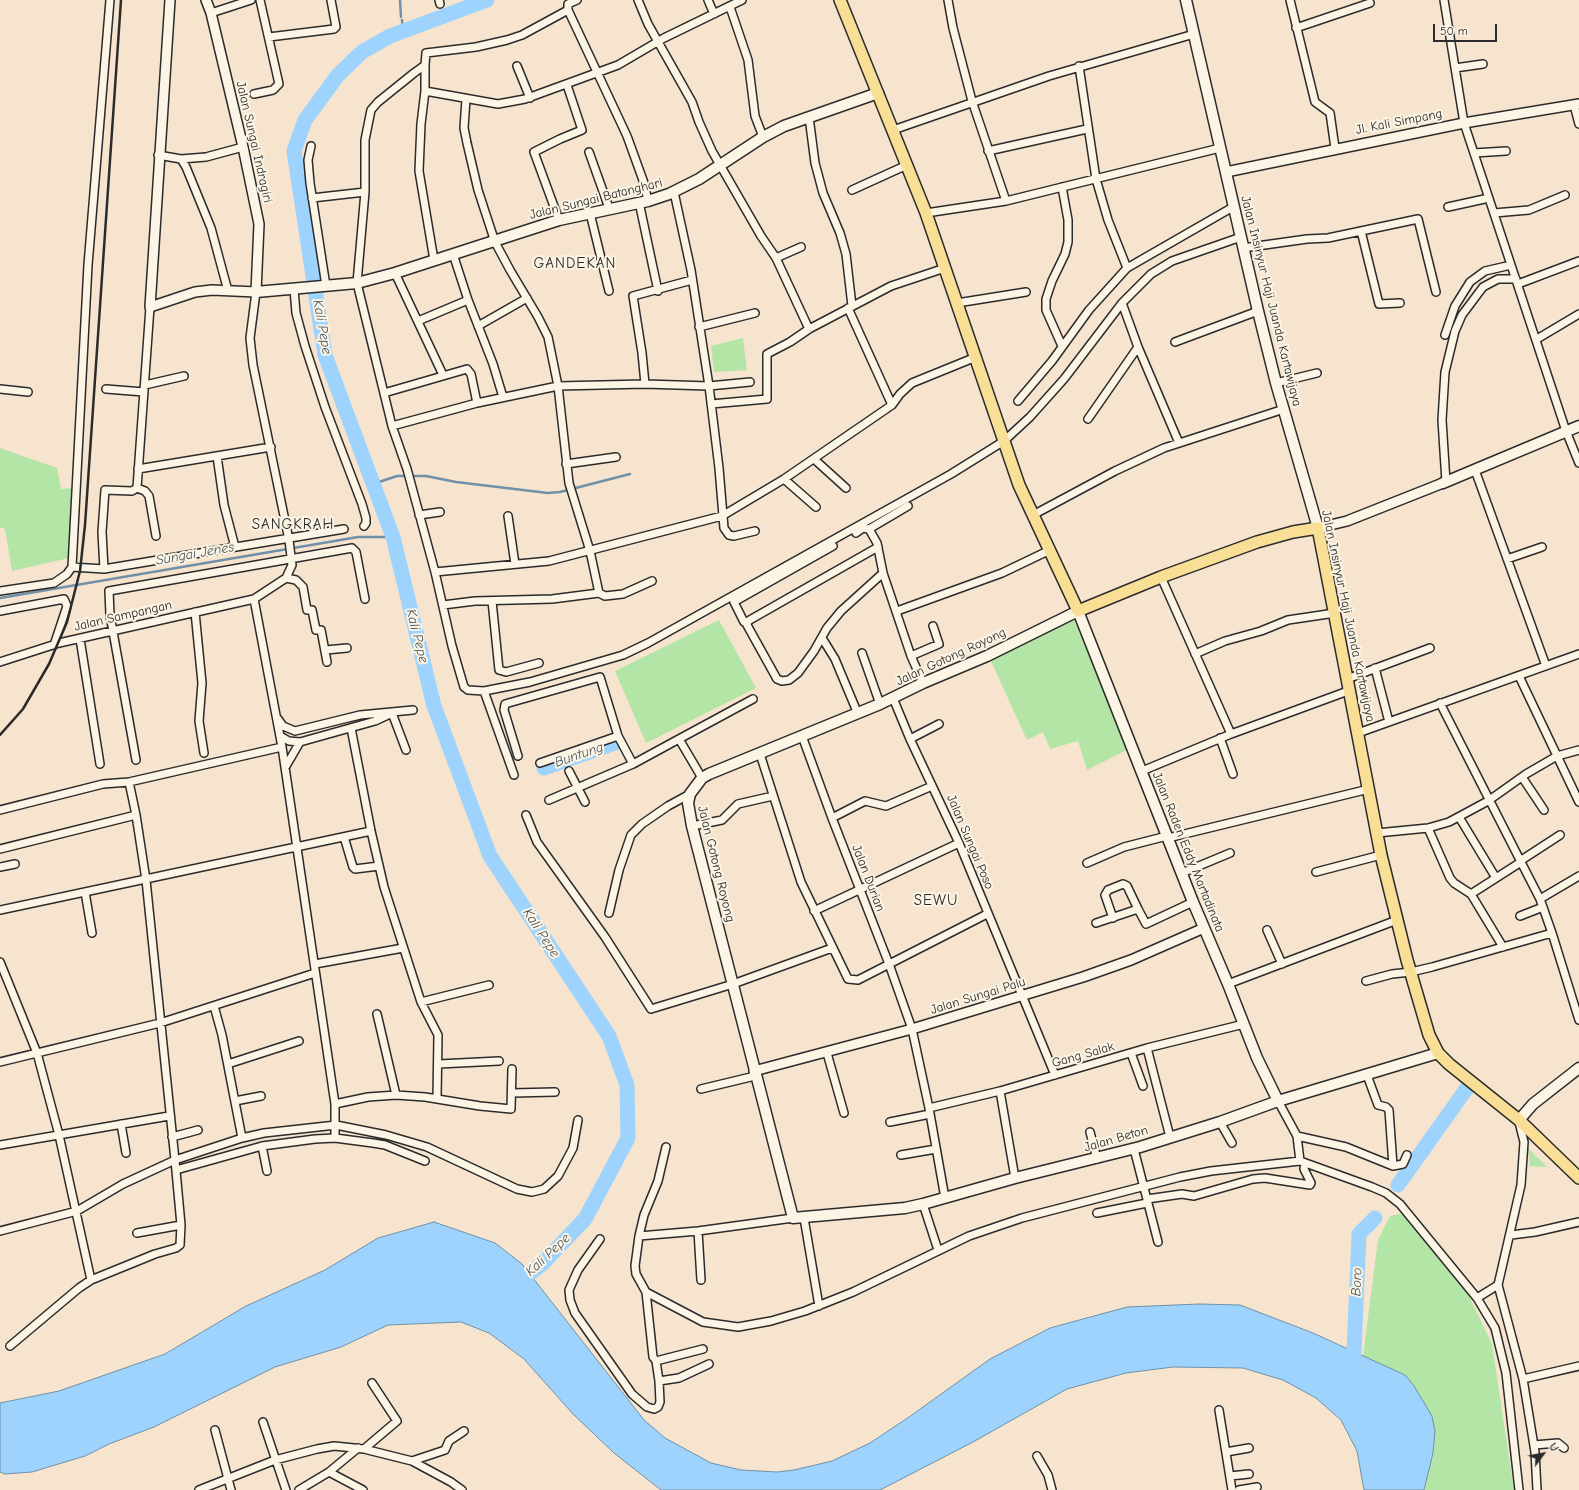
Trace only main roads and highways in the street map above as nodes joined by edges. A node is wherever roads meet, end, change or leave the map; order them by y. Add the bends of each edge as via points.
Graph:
1 (840, 0) edge
2 (1186, 0) edge
3 (878, 93) junction
4 (256, 292) road end
5 (1579, 426) edge
6 (1444, 483) road end
7 (1318, 528) junction
8 (1078, 611) junction
9 (1438, 1053) junction
10 (1579, 1068) edge
11 (1278, 1101) junction
12 (1519, 1120) junction
13 (1577, 1173) edge
14 (793, 1218) joint

1 - 3 main road
2 - 7 main road, Jalan Insinyur Haji Juanda Kartawijaya via 1258,311
3 - 4 main road, Jalan Sungai Batanghari via 809,117 763,137 674,192 643,202 560,220 357,283
3 - 8 main road via 926,213 1019,485
5 - 6 main road
7 - 8 main road via 1257,542
7 - 9 main road, Jalan Insinyur Haji Juanda Kartawijaya via 1382,855 1411,972 1429,1035
8 - 11 main road, Jalan Raden Eddy Martadinata via 1193,902 1257,1058
8 - 14 main road, Jalan Gotong Royong via 987,656 922,683 858,714 702,778 690,794 688,803 692,826
9 - 11 main road, Jalan Beton
9 - 12 main road, Jalan Insinyur Haji Juanda Kartawijaya
10 - 12 main road via 1533,1104
11 - 14 main road, Jalan Beton via 1134,1149 1015,1178 924,1204
12 - 13 main road, Jalan Insinyur Haji Juanda Kartawijaya

